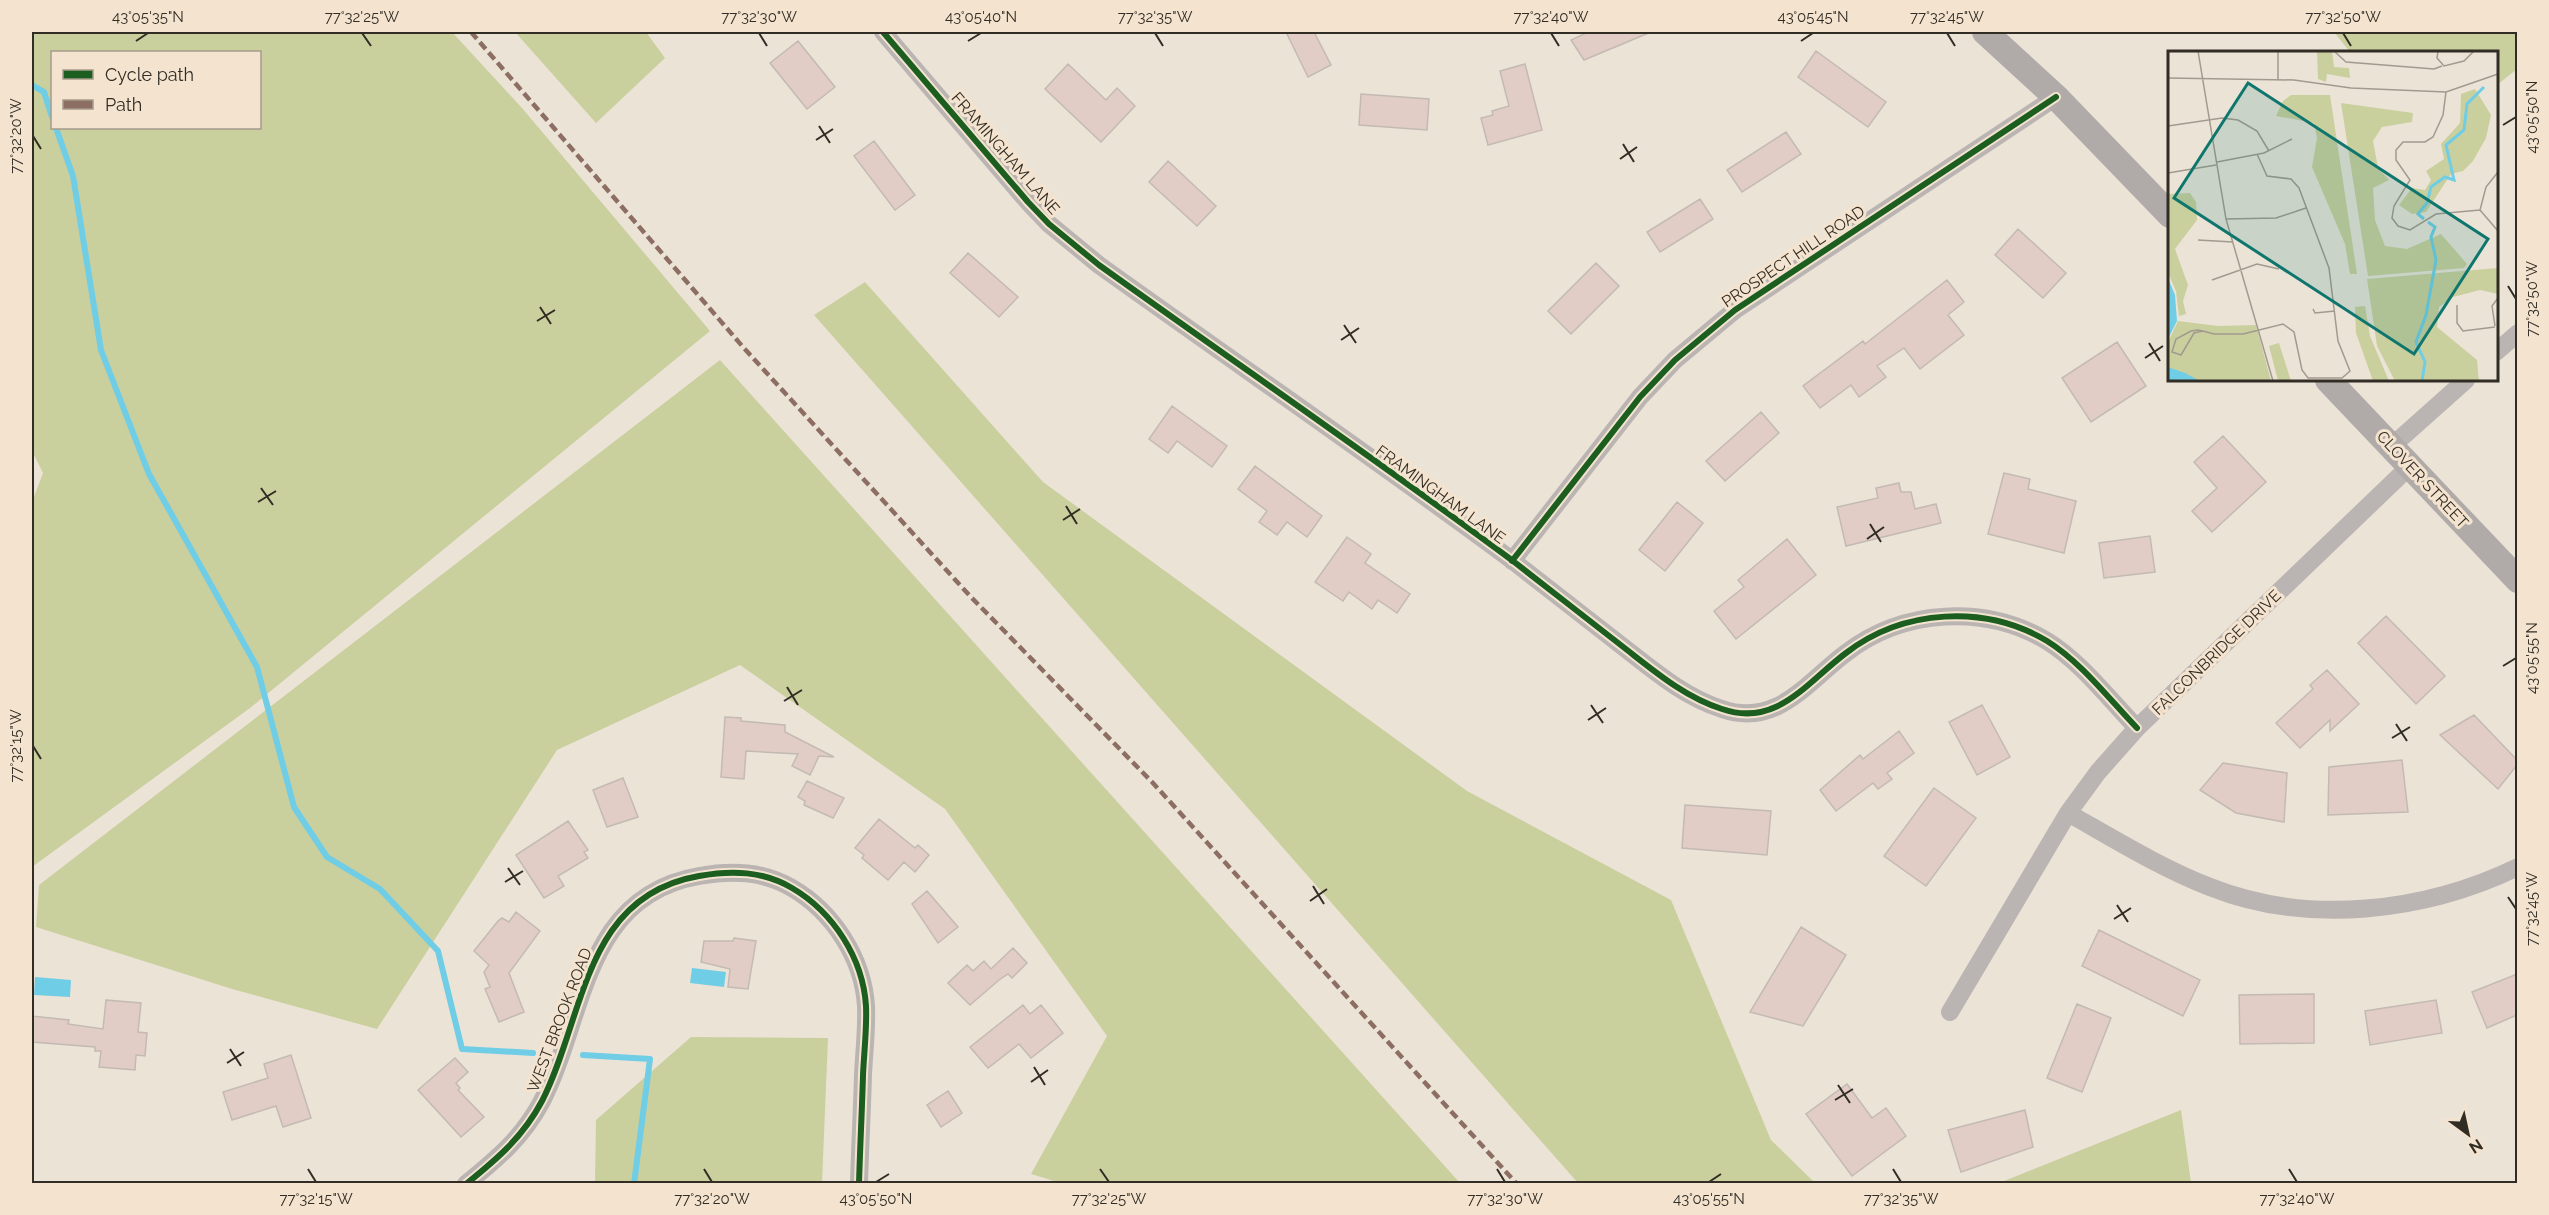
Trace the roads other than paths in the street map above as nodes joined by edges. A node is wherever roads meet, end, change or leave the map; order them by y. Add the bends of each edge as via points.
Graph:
1 (883, 32) edge
2 (1985, 32) edge
3 (2056, 97) junction
4 (2168, 214) edge
5 (2517, 333) edge
6 (2498, 350) edge
7 (2329, 381) edge
8 (2465, 381) edge
9 (2392, 446) junction
10 (2411, 465) junction
11 (1512, 561) junction
12 (2517, 580) edge
13 (2137, 728) junction
14 (2068, 813) junction
15 (2517, 867) edge
16 (1950, 1012) dead end
17 (466, 1184) edge
18 (859, 1184) edge

1 - 11 street, FRAMINGHAM LANE via 1049,224 1099,265
2 - 3 main road
3 - 4 main road
3 - 11 street, PROSPECT HILL ROAD via 1735,310 1692,344 1640,397
5 - 6 street
7 - 9 main road, CLOVER STREET
8 - 9 street
9 - 10 main road, CLOVER STREET
10 - 12 main road, CLOVER STREET
10 - 13 street, FALCONBRIDGE DRIVE
11 - 13 street, FRAMINGHAM LANE via 1666,679 1723,710 1754,714 1769,711 1800,694 1870,637 1896,625 1930,617 1961,617 2020,628 2049,642
13 - 14 street, FALCONBRIDGE DRIVE
14 - 15 street via 2211,888 2254,901 2291,906 2334,909 2409,903 2451,894
14 - 16 street, FALCONBRIDGE DRIVE
17 - 18 street, WEST BROOK ROAD via 512,1145 543,1099 594,960 620,918 670,884 738,872 761,875 803,895 834,925 856,964 866,1006

